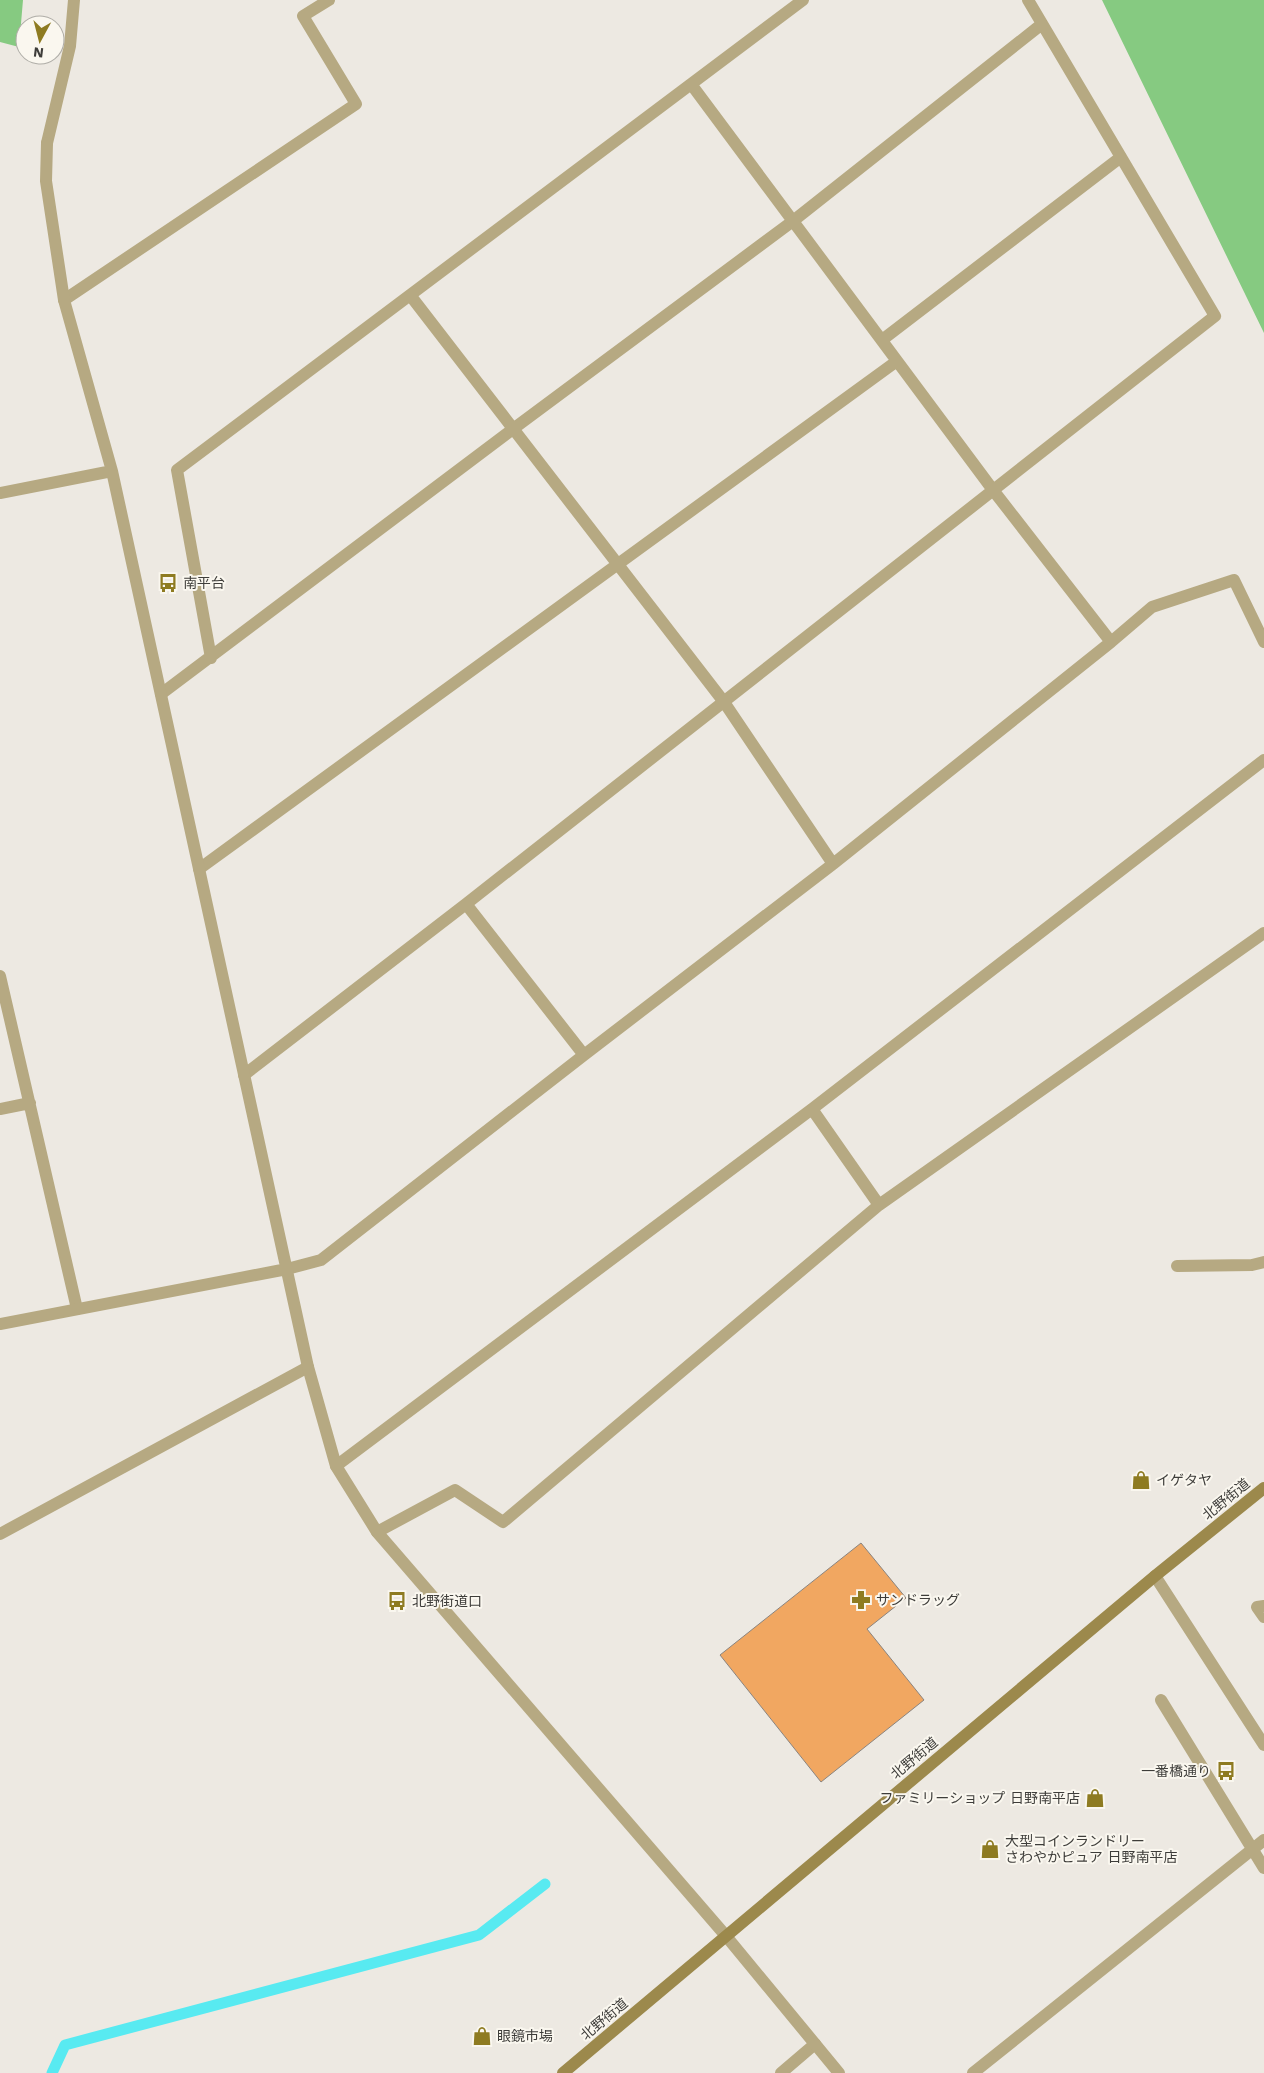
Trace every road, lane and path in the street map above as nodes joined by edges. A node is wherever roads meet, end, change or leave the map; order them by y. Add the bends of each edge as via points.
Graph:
1 (74, 0) edge
2 (329, 0) edge
3 (803, 0) edge
4 (1028, 0) edge
5 (1042, 24) junction
6 (691, 84) junction
7 (1121, 157) junction
8 (793, 221) junction
9 (410, 295) junction
10 (64, 300) junction
11 (882, 340) junction
12 (897, 361) junction
13 (513, 429) junction
14 (112, 471) junction
15 (993, 490) junction
16 (0, 494) edge
17 (617, 563) junction
18 (1111, 642) junction
19 (1264, 642) edge
20 (211, 658) junction
21 (161, 694) junction
22 (724, 702) junction
23 (1264, 760) edge
24 (833, 864) junction
25 (199, 869) junction
26 (466, 904) junction
27 (1264, 933) edge
28 (0, 976) edge
29 (584, 1055) junction
30 (244, 1076) junction
31 (30, 1103) junction
32 (0, 1109) edge
33 (812, 1110) junction
34 (880, 1205) junction
35 (1264, 1262) edge
36 (1176, 1266) dead end
37 (287, 1269) junction
38 (77, 1309) junction
39 (0, 1324) edge
40 (308, 1367) junction
41 (336, 1466) junction
42 (1264, 1488) edge
43 (377, 1532) junction
44 (0, 1534) edge
45 (1154, 1576) junction
46 (1264, 1606) edge
47 (1264, 1617) edge
48 (1161, 1700) dead end
49 (1264, 1745) edge
50 (1264, 1840) edge
51 (1252, 1848) junction
52 (1264, 1868) edge
53 (726, 1936) junction
54 (815, 2044) junction
55 (563, 2073) edge
56 (781, 2073) edge
57 (839, 2073) edge
58 (973, 2073) edge

1 - 10 street via 70,46 47,143 46,181
2 - 10 street via 302,16 356,104
3 - 6 street
4 - 5 street
5 - 7 street
5 - 8 street
6 - 8 street
6 - 9 street
7 - 11 street
7 - 15 street via 1215,316
8 - 11 street
8 - 13 street
9 - 13 street
9 - 20 street via 177,470
10 - 14 street
11 - 12 street
12 - 15 street
12 - 17 street
13 - 17 street
13 - 20 street
14 - 16 street
14 - 21 street
15 - 18 street
15 - 22 street
17 - 22 street
17 - 25 street
18 - 19 street via 1152,607 1234,580
18 - 24 street
20 - 21 street
21 - 25 street
22 - 24 street
22 - 26 street
23 - 33 street
24 - 29 street
25 - 30 street
26 - 29 street
26 - 30 street
27 - 34 street
28 - 31 street
29 - 37 street via 321,1260
30 - 37 street
31 - 32 street
31 - 38 street
33 - 34 street
33 - 41 street
34 - 43 street via 503,1522 455,1490
35 - 36 street
37 - 38 street
37 - 40 street
38 - 39 street
40 - 41 street
40 - 44 street
41 - 43 street
42 - 45 main road, 北野街道
43 - 53 street
45 - 49 street
45 - 53 main road, 北野街道
46 - 47 street via 1257,1607
48 - 51 street
50 - 51 street
51 - 52 street
51 - 58 street
53 - 54 street
53 - 55 main road, 北野街道
54 - 56 street
54 - 57 street

